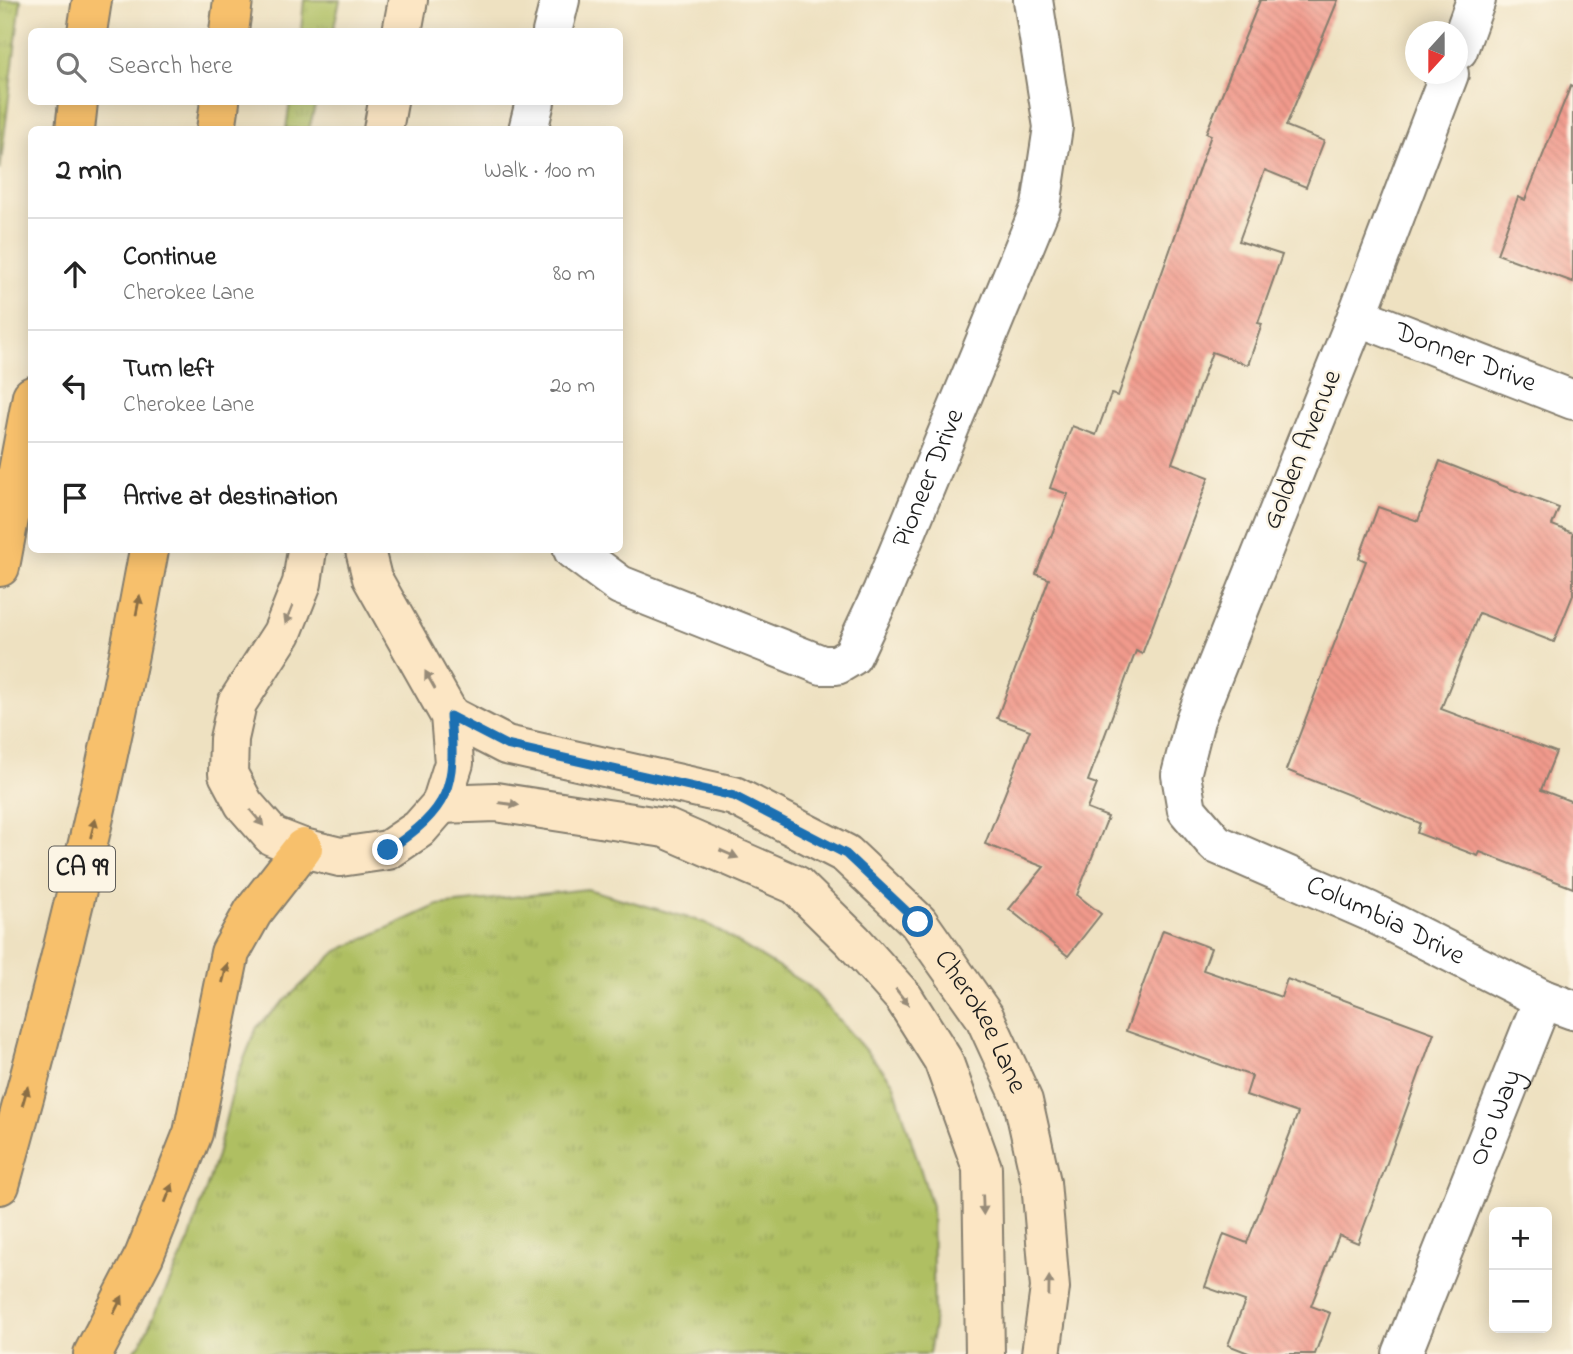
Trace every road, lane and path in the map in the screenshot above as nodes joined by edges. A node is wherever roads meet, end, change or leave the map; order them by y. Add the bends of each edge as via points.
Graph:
1 (92, 0) edge
2 (233, 0) edge
3 (408, 0) edge
4 (560, 0) edge
5 (1033, 0) edge
6 (1476, 0) edge
7 (1468, 22) edge
8 (88, 28) edge
9 (230, 28) edge
10 (403, 28) edge
11 (553, 28) edge
12 (1444, 84) edge
13 (78, 105) edge
14 (219, 105) edge
15 (387, 105) edge
16 (534, 105) edge
17 (75, 126) edge
18 (216, 126) edge
19 (384, 126) edge
20 (529, 126) edge
21 (1357, 316) junction
22 (1573, 400) edge
23 (28, 417) edge
24 (148, 553) edge
25 (307, 553) edge
26 (366, 553) edge
27 (577, 553) edge
28 (0, 567) edge
29 (450, 716) junction
30 (441, 804) junction
31 (1201, 826) joint
32 (303, 848) junction
33 (1558, 1004) edge
34 (0, 1185) edge
35 (93, 1354) edge
36 (985, 1354) edge
37 (1041, 1354) edge
38 (1402, 1354) edge

1 - 8 highway
2 - 9 highway
3 - 10 main road
4 - 11 street
5 - 27 street, Pioneer Drive via 1053,127 1041,206 852,656 837,665 822,665 620,585
6 - 7 street
12 - 21 street, Golden Avenue
13 - 17 highway
14 - 18 highway
15 - 19 main road
16 - 20 street
21 - 22 street, Donner Drive
21 - 31 street, Golden Avenue via 1195,720 1181,775 1188,810
23 - 28 highway
34 -> 24 highway, CA 99 via 105,777
25 -> 32 main road via 302,583 282,633 237,703 229,738 228,774 244,804 272,836
29 -> 26 main road via 372,578
29 - 30 main road via 454,762
37 -> 29 main road, Cherokee Lane via 1050,1288 1041,1182 1023,1101 984,1016 918,922 846,854 734,796 506,745
30 - 32 main road via 419,829 388,850 340,857
30 -> 36 main road, Cherokee Lane via 496,802 665,828 796,886 853,941 904,998 943,1060 982,1168
31 - 33 street, Columbia Drive via 1216,844 1368,911
35 -> 32 highway via 144,1256 193,1133 230,953 253,912
33 - 38 street, Oro Way

